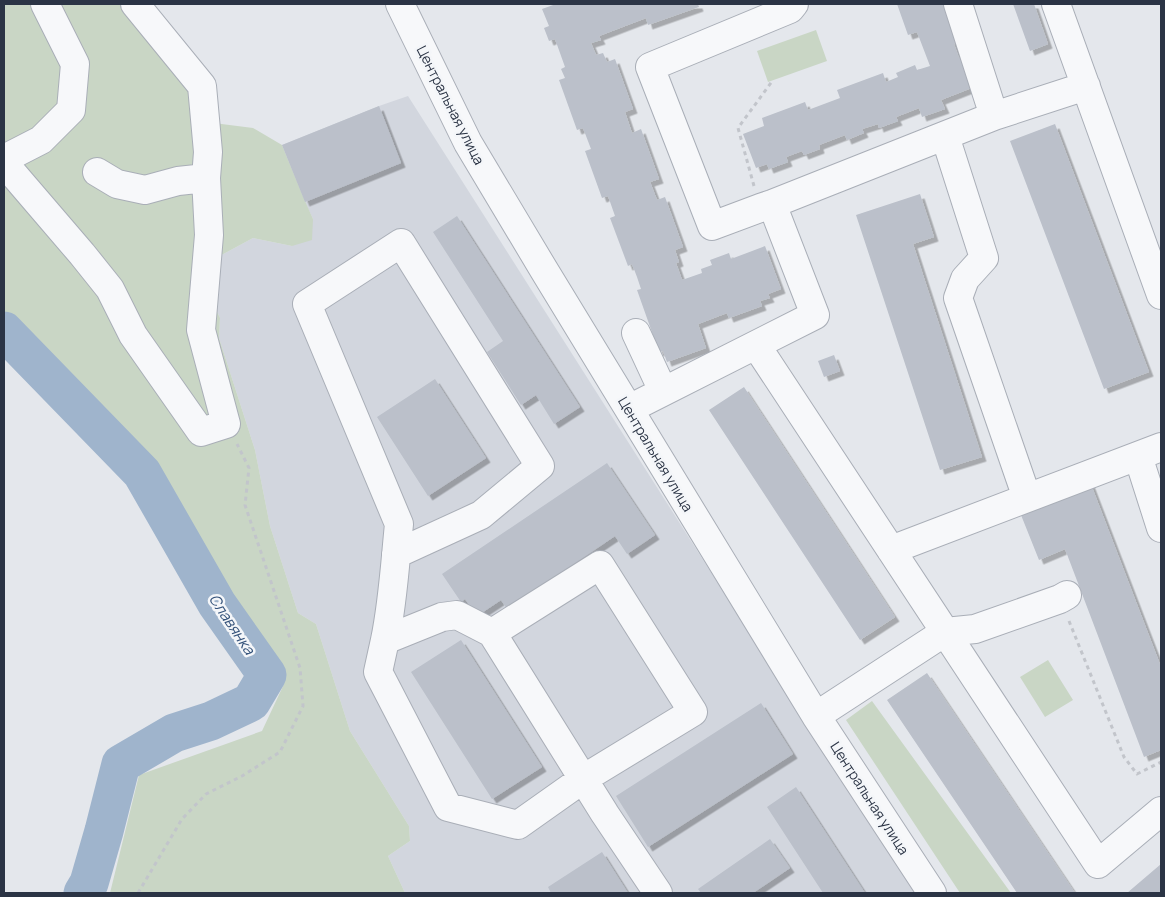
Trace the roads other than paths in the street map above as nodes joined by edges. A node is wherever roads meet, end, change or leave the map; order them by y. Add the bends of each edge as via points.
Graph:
1 (45, 4) edge
2 (135, 4) edge
3 (400, 4) edge
4 (794, 4) edge
5 (958, 4) edge
6 (1056, 4) edge
7 (1086, 86) junction
8 (994, 116) junction
9 (945, 136) junction
10 (4, 161) edge
11 (97, 172) dead end
12 (206, 178) junction
13 (766, 206) junction
14 (1161, 295) edge
15 (636, 333) dead end
16 (756, 345) junction
17 (663, 391) junction
18 (628, 409) junction
19 (1150, 451) edge
20 (1027, 498) junction
21 (1161, 528) edge
22 (891, 550) junction
23 (396, 554) junction
24 (1063, 597) road end
25 (492, 632) junction
26 (945, 632) junction
27 (385, 640) junction
28 (816, 716) junction
29 (583, 779) junction
30 (1161, 812) edge
31 (658, 893) edge
32 (932, 893) edge

1 - 10 street via 75,64 71,110 41,140
2 - 12 street via 202,86 208,152
3 - 18 street, Центральная улица via 468,143
4 - 13 street via 790,9 650,67 712,226
5 - 8 street
6 - 7 street
7 - 8 street
7 - 14 street
8 - 9 street
9 - 13 street
9 - 20 street via 984,258 966,279 958,298
10 - 12 street via 110,289 133,335 202,432 226,424 201,330 210,235
11 - 12 street via 117,184 145,190
13 - 16 street via 815,315
15 - 17 street
16 - 17 street
16 - 22 street
17 - 18 street
18 - 28 street, Центральная улица
19 - 20 street
19 - 21 street
20 - 22 street
22 - 26 street
23 - 23 street via 399,524 308,304 401,243 540,466 481,516
23 - 27 street
24 - 26 street via 975,629
25 - 27 street via 456,615 442,617
25 - 29 street
25 - 29 street via 600,565 693,712
26 - 28 street
26 - 30 street via 1098,864
27 - 29 street via 378,672 448,807 518,824
28 - 32 street, Центральная улица
29 - 31 street

